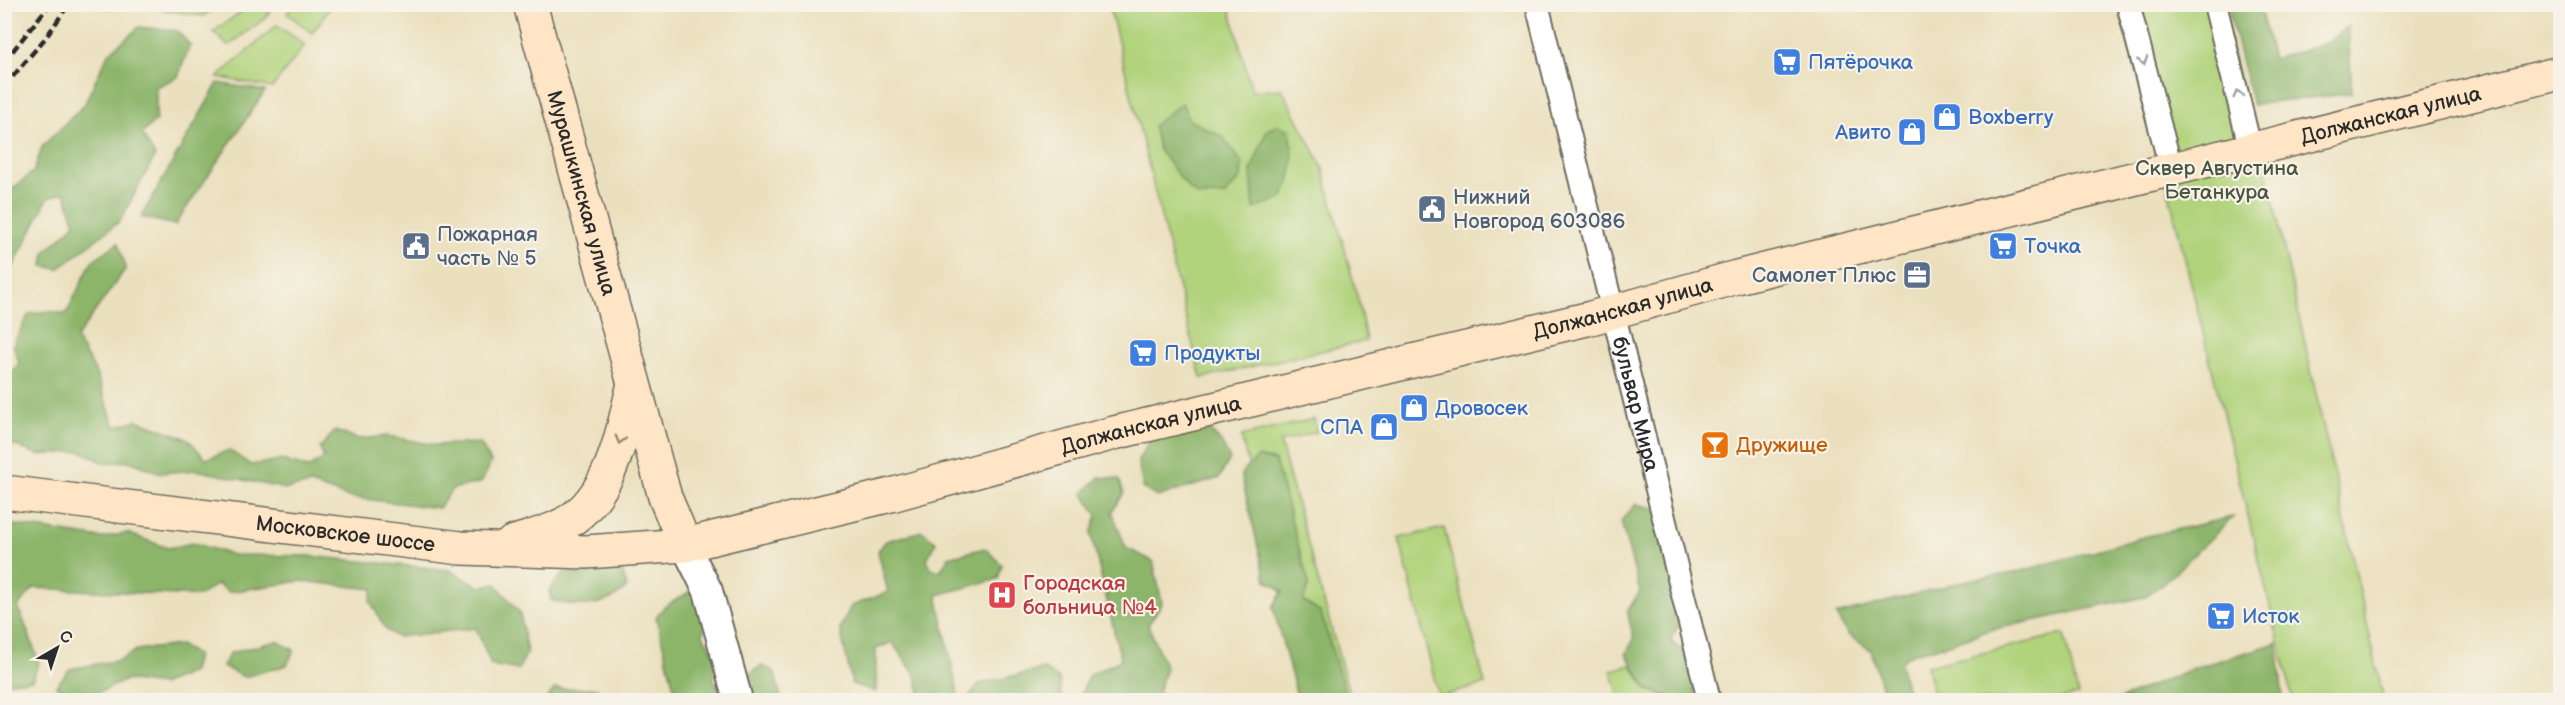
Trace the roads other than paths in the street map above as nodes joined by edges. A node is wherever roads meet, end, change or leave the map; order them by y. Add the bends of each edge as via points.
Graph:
1 (530, 4) edge
2 (1537, 4) edge
3 (2128, 4) edge
4 (2216, 4) edge
5 (2560, 73) edge
6 (2251, 151) junction
7 (2171, 169) junction
8 (1615, 312) junction
9 (634, 383) junction
10 (8, 494) edge
11 (686, 545) junction
12 (494, 549) junction
13 (738, 700) edge
14 (1709, 700) edge

1 - 9 main road, Мурашкинская улица
2 - 8 street, бульвар Мира
3 -> 7 street
6 -> 4 street
5 - 6 main road, Должанская улица
6 - 7 main road, Должанская улица
7 - 8 main road, Должанская улица via 1737,277
8 - 11 main road, Должанская улица via 1114,433 891,495
8 - 14 street, бульвар Мира
9 - 11 main road, Мурашкинская улица via 665,497
9 -> 12 main road, Мурашкинская улица via 621,442 595,495 558,528
10 - 12 main road, Московское шоссе
11 - 12 main road, Московское шоссе via 586,552
11 - 13 street, Мурашкинская улица via 708,591

